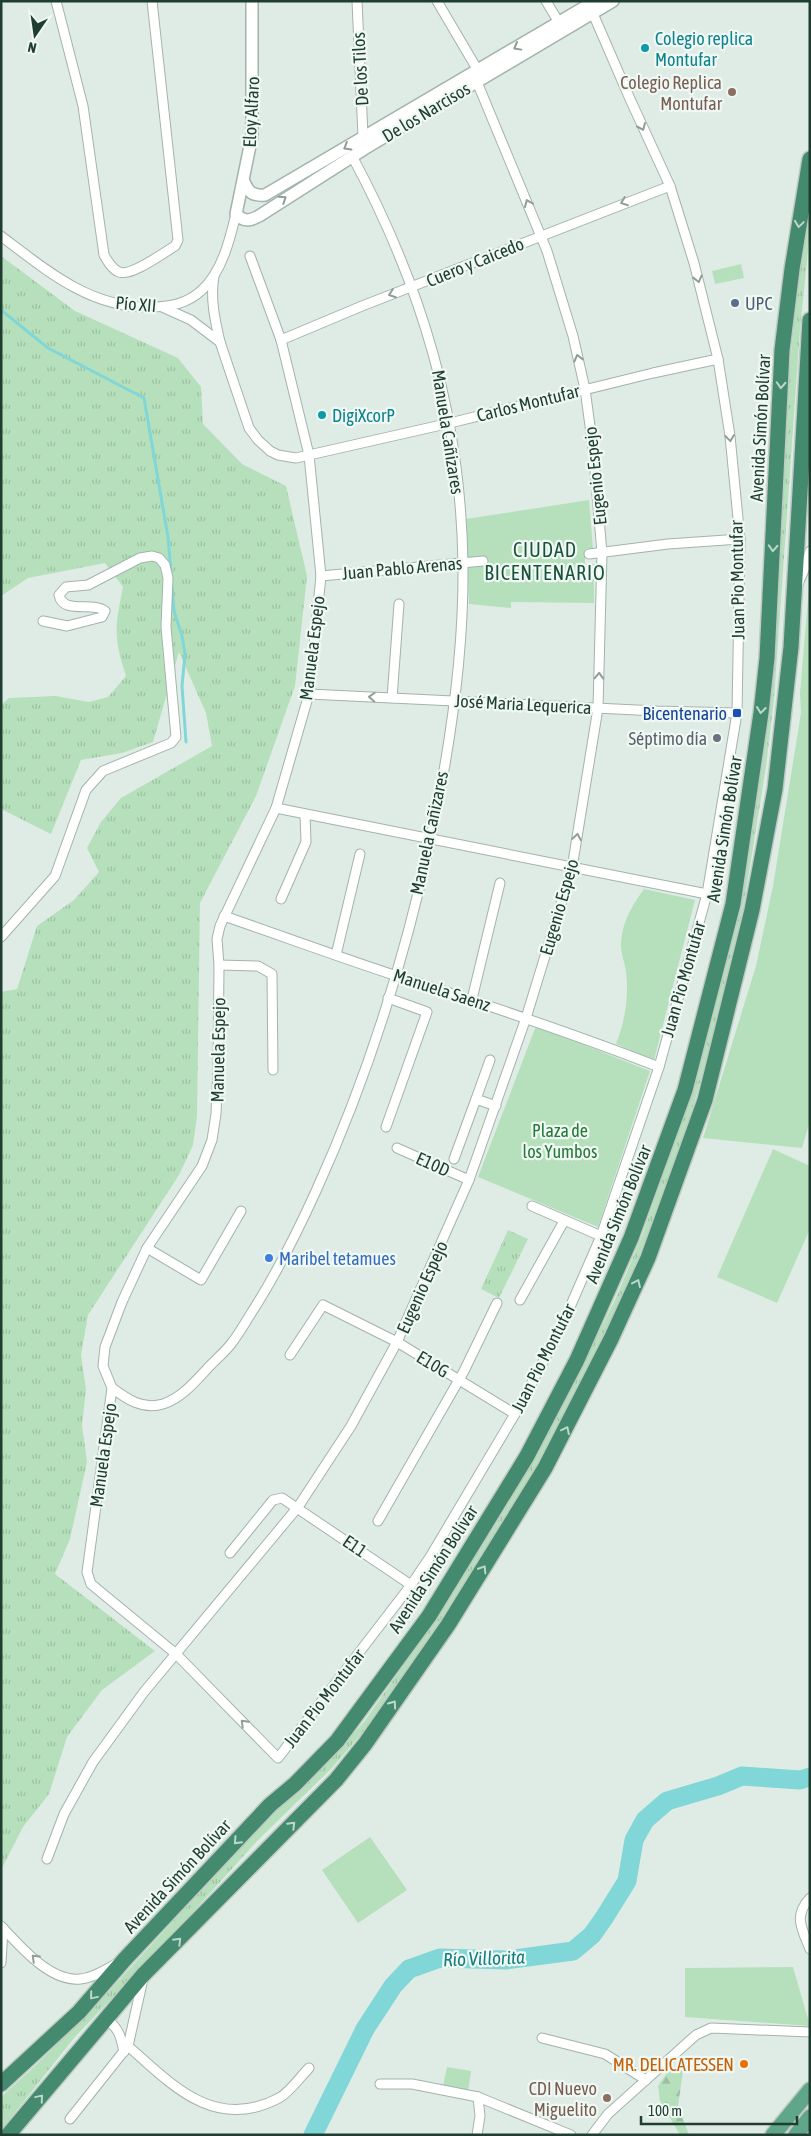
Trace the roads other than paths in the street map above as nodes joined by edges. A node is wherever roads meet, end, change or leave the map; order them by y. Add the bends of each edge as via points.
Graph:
1 (56, 1) edge
2 (152, 1) edge
3 (252, 1) edge
4 (357, 1) edge
5 (437, 1) edge
6 (546, 1) edge
7 (613, 1) edge
8 (592, 6) edge
9 (561, 27) junction
10 (479, 76) junction
11 (363, 137) junction
12 (352, 156) junction
13 (810, 159) edge
14 (244, 182) junction
15 (670, 186) junction
16 (239, 217) junction
17 (1, 236) edge
18 (541, 236) junction
19 (250, 256) dead end
20 (215, 274) junction
21 (412, 287) junction
22 (162, 307) junction
23 (810, 320) edge
24 (281, 340) junction
25 (220, 342) junction
26 (718, 359) junction
27 (806, 363) junction
28 (810, 379) edge
29 (585, 389) junction
30 (450, 423) junction
31 (309, 455) junction
32 (740, 539) junction
33 (810, 551) edge
34 (602, 552) junction
35 (589, 554) dead end
36 (463, 562) junction
37 (483, 562) dead end
38 (320, 576) junction
39 (796, 589) junction
40 (399, 604) dead end
41 (43, 621) dead end
42 (309, 694) junction
43 (392, 698) junction
44 (456, 701) junction
45 (598, 708) junction
46 (737, 713) junction
47 (276, 808) junction
48 (305, 815) junction
49 (431, 838) junction
50 (360, 854) dead end
51 (572, 868) junction
52 (500, 883) dead end
53 (707, 894) junction
54 (281, 899) dead end
55 (224, 916) junction
56 (1, 937) edge
57 (336, 955) junction
58 (219, 965) junction
59 (395, 976) junction
60 (388, 998) junction
61 (472, 999) junction
62 (526, 1018) junction
63 (490, 1060) dead end
64 (659, 1067) junction
65 (273, 1070) dead end
66 (476, 1099) junction
67 (496, 1106) junction
68 (386, 1127) dead end
69 (397, 1148) dead end
70 (454, 1159) dead end
71 (470, 1180) junction
72 (532, 1206) dead end
73 (241, 1211) dead end
74 (564, 1221) junction
75 (601, 1236) junction
76 (147, 1248) junction
77 (520, 1300) dead end
78 (497, 1303) dead end
79 (397, 1342) junction
80 (290, 1355) dead end
81 (459, 1380) junction
82 (112, 1388) junction
83 (515, 1414) junction
84 (298, 1508) junction
85 (378, 1521) dead end
86 (230, 1553) dead end
87 (411, 1585) junction
88 (176, 1654) junction
89 (278, 1758) joint
90 (47, 1859) dead end
91 (810, 1898) edge
92 (2, 1927) edge
93 (810, 1949) edge
94 (125, 1959) junction
95 (1, 1963) edge
96 (143, 1975) junction
97 (106, 2019) junction
98 (810, 2032) edge
99 (542, 2038) dead end
100 (126, 2049) junction
101 (309, 2068) dead end
102 (646, 2080) junction
103 (1, 2084) edge
104 (380, 2084) dead end
105 (478, 2097) junction
106 (807, 2100) edge
107 (810, 2117) edge
108 (70, 2119) dead end
109 (8, 2135) edge
110 (477, 2135) edge
111 (570, 2135) edge
112 (592, 2135) edge
113 (773, 2135) edge
114 (796, 2135) edge

1 - 2 street via 83,106 104,255 115,270 130,273 175,246 178,240
3 - 14 street, Eloy Alfaro via 252,136
4 - 11 street, De los Tilos
5 - 10 street, Eugenio Espejo
6 - 9 street
7 - 8 street, De los Narcisos
8 - 9 street, De los Narcisos
8 -> 15 street, Juan Pio Montufar
9 - 10 street, De los Narcisos
10 - 11 street, De los Narcisos
10 - 12 street, De los Narcisos
18 -> 10 street, Eugenio Espejo
11 -> 14 street, De los Narcisos via 265,195 255,196
16 -> 12 street, De los Narcisos via 247,220 259,216
12 - 21 street, Manuela Cañizares via 384,218
13 -> 94 highway, Avenida Simón Bolívar via 782,350 767,658 733,904 685,1090 631,1238 577,1360 530,1450 429,1616 336,1741 270,1805
14 - 16 street, Eloy Alfaro
15 -> 18 street, Cuero y Caicedo
15 -> 26 street, Juan Pio Montufar via 694,263
16 - 20 street, Pío XII
17 - 22 street, Pío XII via 82,292 109,303
18 - 21 street, Cuero y Caicedo
29 -> 18 street, Eugenio Espejo
19 - 24 street, Manuela Espejo
20 - 22 street, Pío XII via 191,298 178,305
20 - 25 street, Carlos Montufar via 213,310
21 -> 24 street, Cuero y Caicedo
21 - 30 street, Manuela Cañizares via 435,356
22 - 25 street via 191,320
23 - 27 highway
24 - 31 street, Manuela Espejo
25 - 31 street, Carlos Montufar via 249,428 258,440 278,455 296,458
26 - 29 street, Carlos Montufar
26 -> 32 street, Juan Pio Montufar via 730,436
27 - 28 street
27 - 39 highway
29 - 30 street, Carlos Montufar
29 - 34 street, Eugenio Espejo
30 - 31 street, Carlos Montufar
30 - 36 street, Manuela Cañizares
31 - 38 street, Manuela Espejo
32 - 34 street
32 - 46 street, Juan Pio Montufar
33 - 39 street
34 - 35 street
45 -> 34 street, Eugenio Espejo
36 - 37 street, Juan Pablo Arenas
36 - 38 street, Juan Pablo Arenas
36 - 44 street, Manuela Cañizares
38 - 42 street, Manuela Espejo
96 -> 39 highway via 336,1780 365,1744 448,1625 545,1468 611,1338 648,1258 705,1100 752,910 775,790
40 - 43 street
41 - 56 street via 67,626 102,617 105,611 99,607 63,603 59,596 61,591 88,584 140,558 159,558 165,565 168,578 166,627 176,736 171,743 103,771 95,778 86,790 55,876
43 -> 42 street, José Maria Lequerica
42 - 47 street, Manuela Espejo
43 - 44 street, José Maria Lequerica
44 - 45 street, José Maria Lequerica
44 - 49 street, Manuela Cañizares
45 - 46 street, José Maria Lequerica
51 -> 45 street, Eugenio Espejo
46 - 53 street, Juan Pio Montufar
47 - 48 street
47 - 55 street, Manuela Espejo
48 - 49 street
48 - 54 street via 306,842
49 - 51 street
49 - 59 street, Manuela Cañizares
50 - 57 street
51 - 53 street
51 - 62 street, Eugenio Espejo
52 - 61 street
53 - 64 street, Juan Pio Montufar
55 - 57 street, Manuela Saenz
55 - 58 street, Manuela Espejo via 217,939
57 - 59 street, Manuela Saenz
58 - 65 street via 258,966 272,974
58 - 76 street, Manuela Espejo via 218,1078 212,1140 202,1166
59 - 60 street, Manuela Cañizares
59 - 61 street, Manuela Saenz
60 - 68 street via 427,1012
60 - 82 street, Manuela Cañizares via 344,1129 308,1209 276,1275 231,1344 183,1394 162,1405 131,1402
61 - 62 street, Manuela Saenz
62 - 64 street, Manuela Saenz
62 - 67 street, Eugenio Espejo
63 - 66 street
64 - 75 street, Juan Pio Montufar
66 - 67 street
66 - 70 street
67 - 71 street, Eugenio Espejo
69 - 71 street, E10D
71 - 79 street, Eugenio Espejo
72 - 74 street
73 - 76 street via 201,1280
74 - 75 street
74 - 77 street
75 - 83 street, Juan Pio Montufar via 560,1330
76 - 82 street, Manuela Espejo via 105,1347 103,1366
78 - 81 street
79 - 80 street, E10G via 323,1305
79 - 81 street, E10G
79 - 84 street, Eugenio Espejo via 351,1426
81 - 83 street, E10G
81 - 85 street
82 - 88 street, Manuela Espejo via 87,1572 91,1584
83 - 87 street, Juan Pio Montufar
84 - 86 street, E11 via 285,1498 273,1500
84 - 87 street, E11
84 - 88 street, Eugenio Espejo
87 - 89 street, Juan Pio Montufar
89 -> 88 street, Manuela Espejo
88 - 90 street, Eugenio Espejo via 117,1726 93,1762 64,1814
91 - 93 street via 802,1906 800,1923
94 -> 92 street via 96,1975 81,1979 60,1976 44,1968
92 - 95 street
94 -> 103 highway, Avenida Simón Bolívar via 80,2012
96 - 97 highway
96 - 100 street
97 - 100 street via 120,2032
109 -> 97 highway
98 - 102 street via 710,2028 696,2035
99 - 102 street via 605,2054
100 - 101 street via 179,2090 201,2102 229,2109 257,2107 281,2097
100 - 108 street
102 - 112 street via 608,2114
104 - 105 street via 412,2084
105 - 110 street
105 - 111 street
106 - 113 main road
107 - 114 main road

